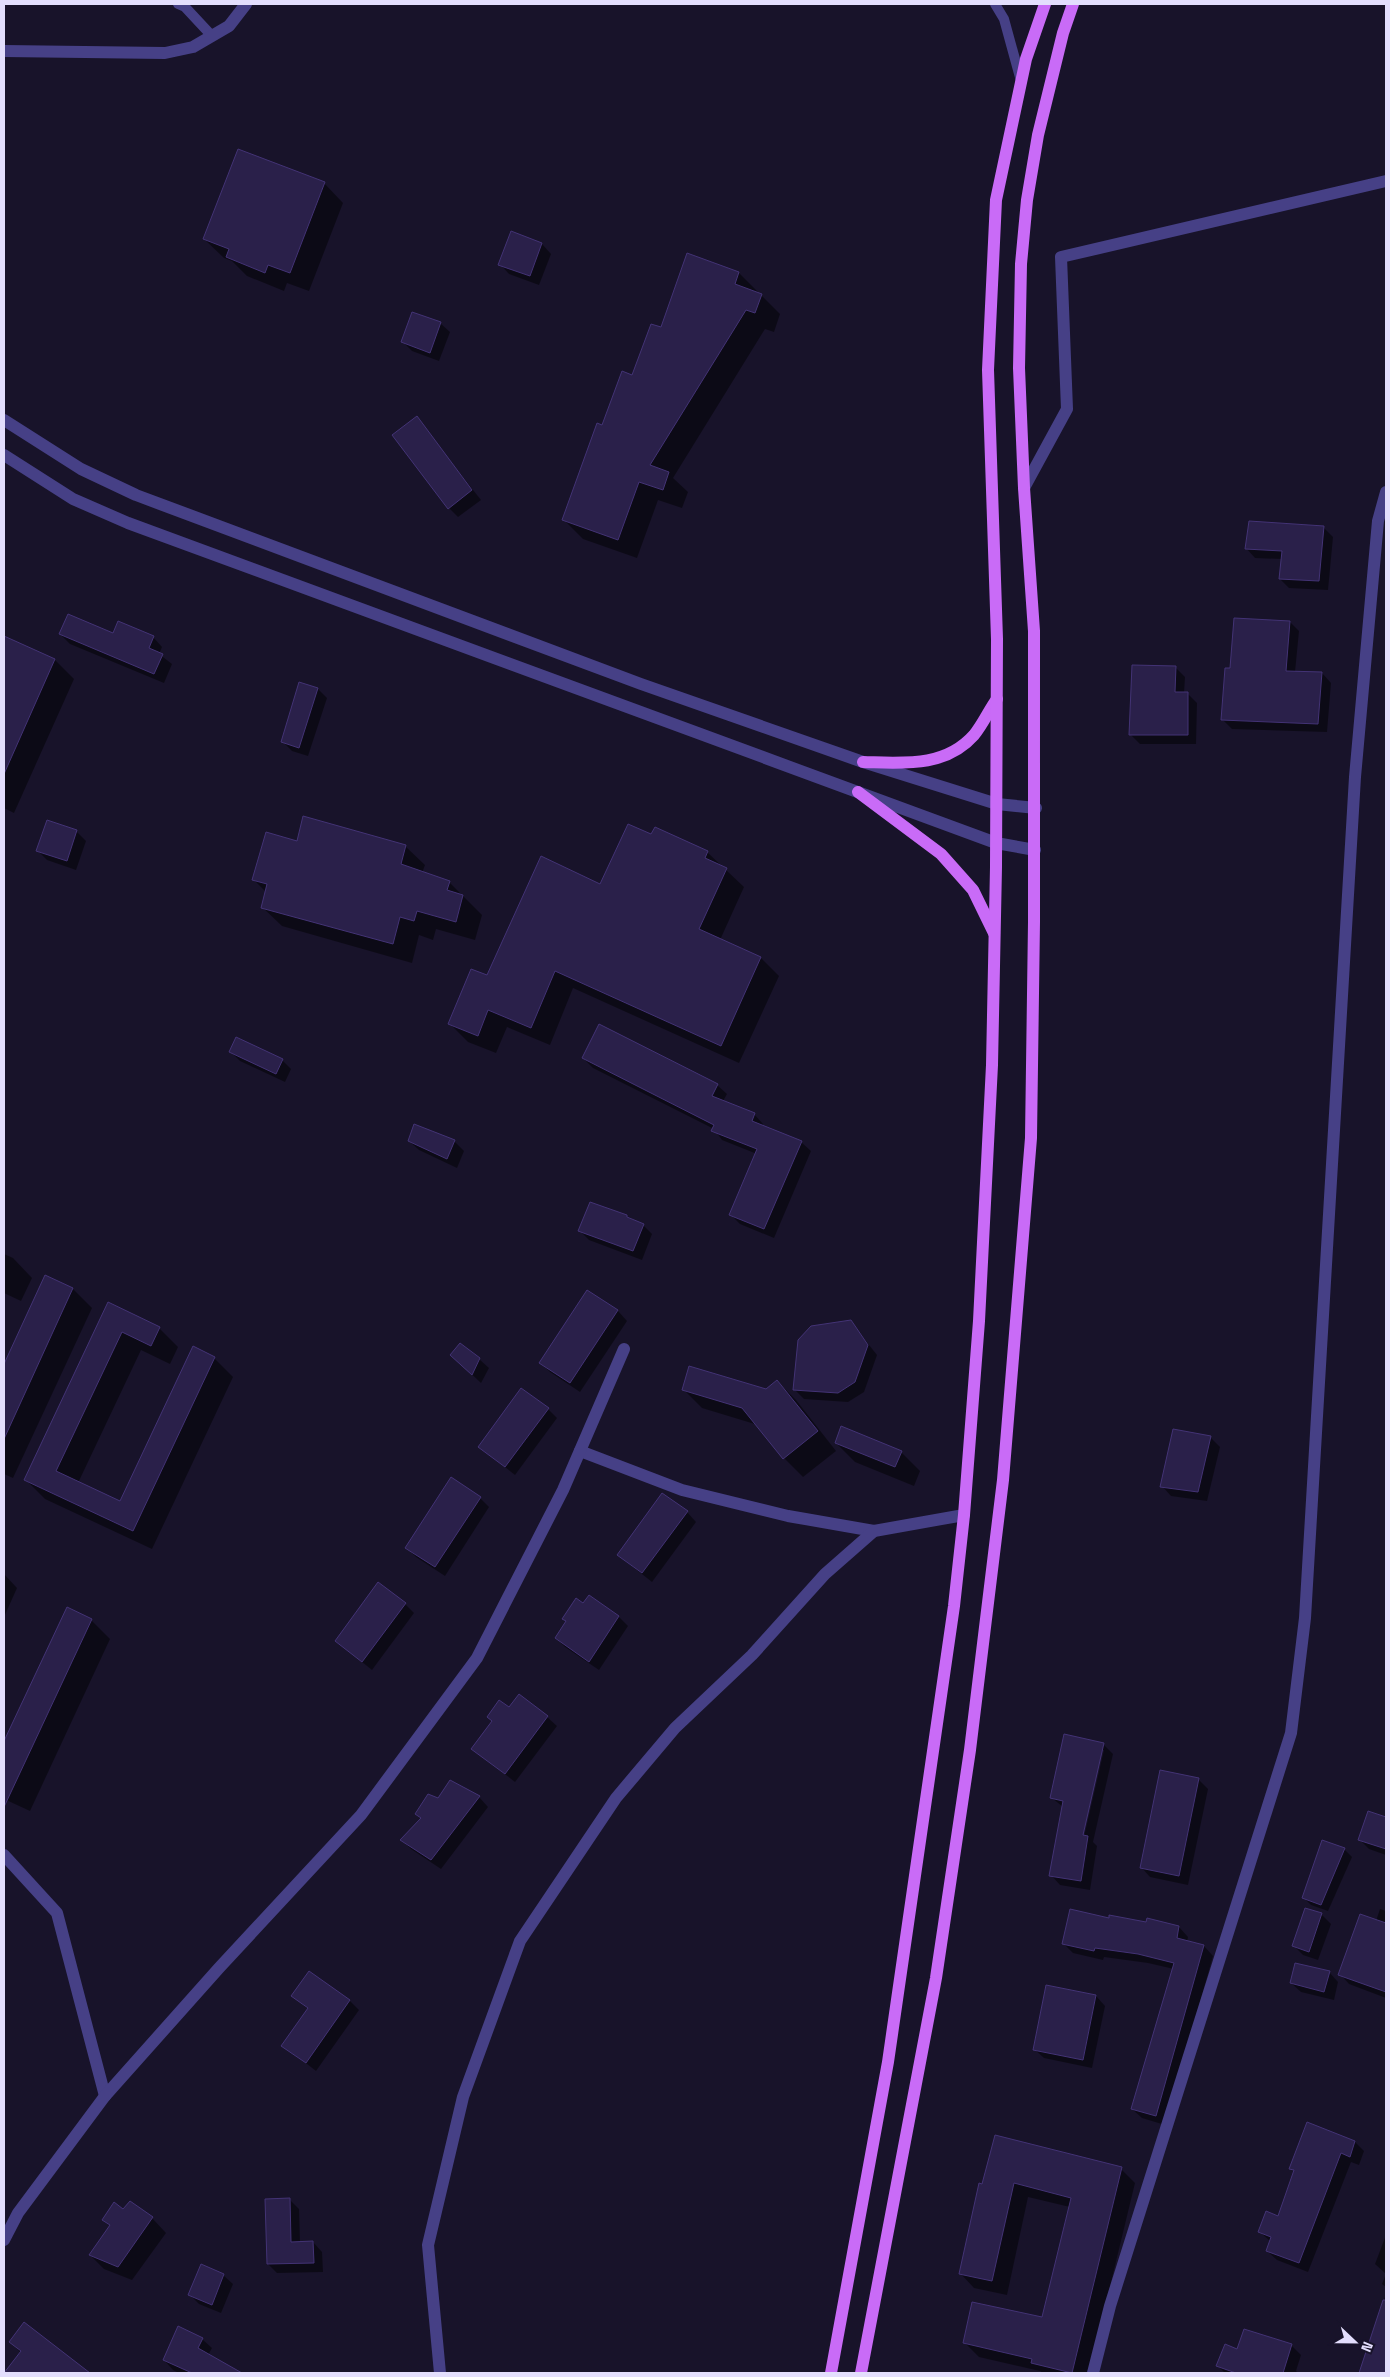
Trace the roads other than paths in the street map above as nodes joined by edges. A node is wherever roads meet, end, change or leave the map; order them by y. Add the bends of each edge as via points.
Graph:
1 (246, 4) edge
2 (996, 4) edge
3 (1045, 4) edge
4 (1073, 4) edge
5 (183, 5) edge
6 (212, 36) junction
7 (4, 51) edge
8 (1021, 82) junction
9 (1386, 181) edge
10 (4, 420) edge
11 (4, 455) edge
12 (1024, 488) junction
13 (1386, 492) edge
14 (997, 699) junction
15 (863, 762) junction
16 (858, 792) junction
17 (997, 804) junction
18 (1036, 808) junction
19 (996, 843) junction
20 (1035, 850) junction
21 (995, 934) junction
22 (624, 1349) dead end
23 (580, 1451) junction
24 (964, 1515) junction
25 (874, 1531) junction
26 (4, 1855) edge
27 (105, 2096) junction
28 (4, 2240) edge
29 (440, 2373) edge
30 (831, 2373) edge
31 (861, 2373) edge
32 (1094, 2373) edge

1 - 6 street via 229,26
2 - 8 lane via 1004,20
3 - 8 main road
4 - 12 main road via 1038,135 1027,200 1021,264 1019,368
5 - 6 lane
6 - 7 street via 194,47 165,53
8 - 14 main road via 996,200 988,370
9 - 12 street via 1060,257 1067,409
10 - 15 street via 81,469 136,495 641,684
11 - 16 street via 73,499 128,523
12 - 18 main road via 1034,631
13 - 32 street via 1378,521 1355,777 1305,1618 1291,1733 1110,2306
14 - 15 main road via 973,735 947,757 909,764
14 - 17 main road
15 - 17 street
16 - 19 street
16 - 21 main road via 941,854 973,890
17 - 18 street
17 - 19 main road
18 - 20 main road
19 - 20 street
19 - 21 main road
20 - 31 main road via 1031,1138 1003,1480 970,1750 936,1978
21 - 24 main road via 985,1203
22 - 23 street
23 - 25 street via 682,1490 788,1516
23 - 27 street via 477,1658 373,1800
24 - 25 street
24 - 30 main road via 954,1606 890,2042
25 - 29 street via 825,1574 752,1655 675,1728 616,1798 520,1941 463,2097 428,2245
26 - 27 street via 57,1913
27 - 28 street via 18,2213

